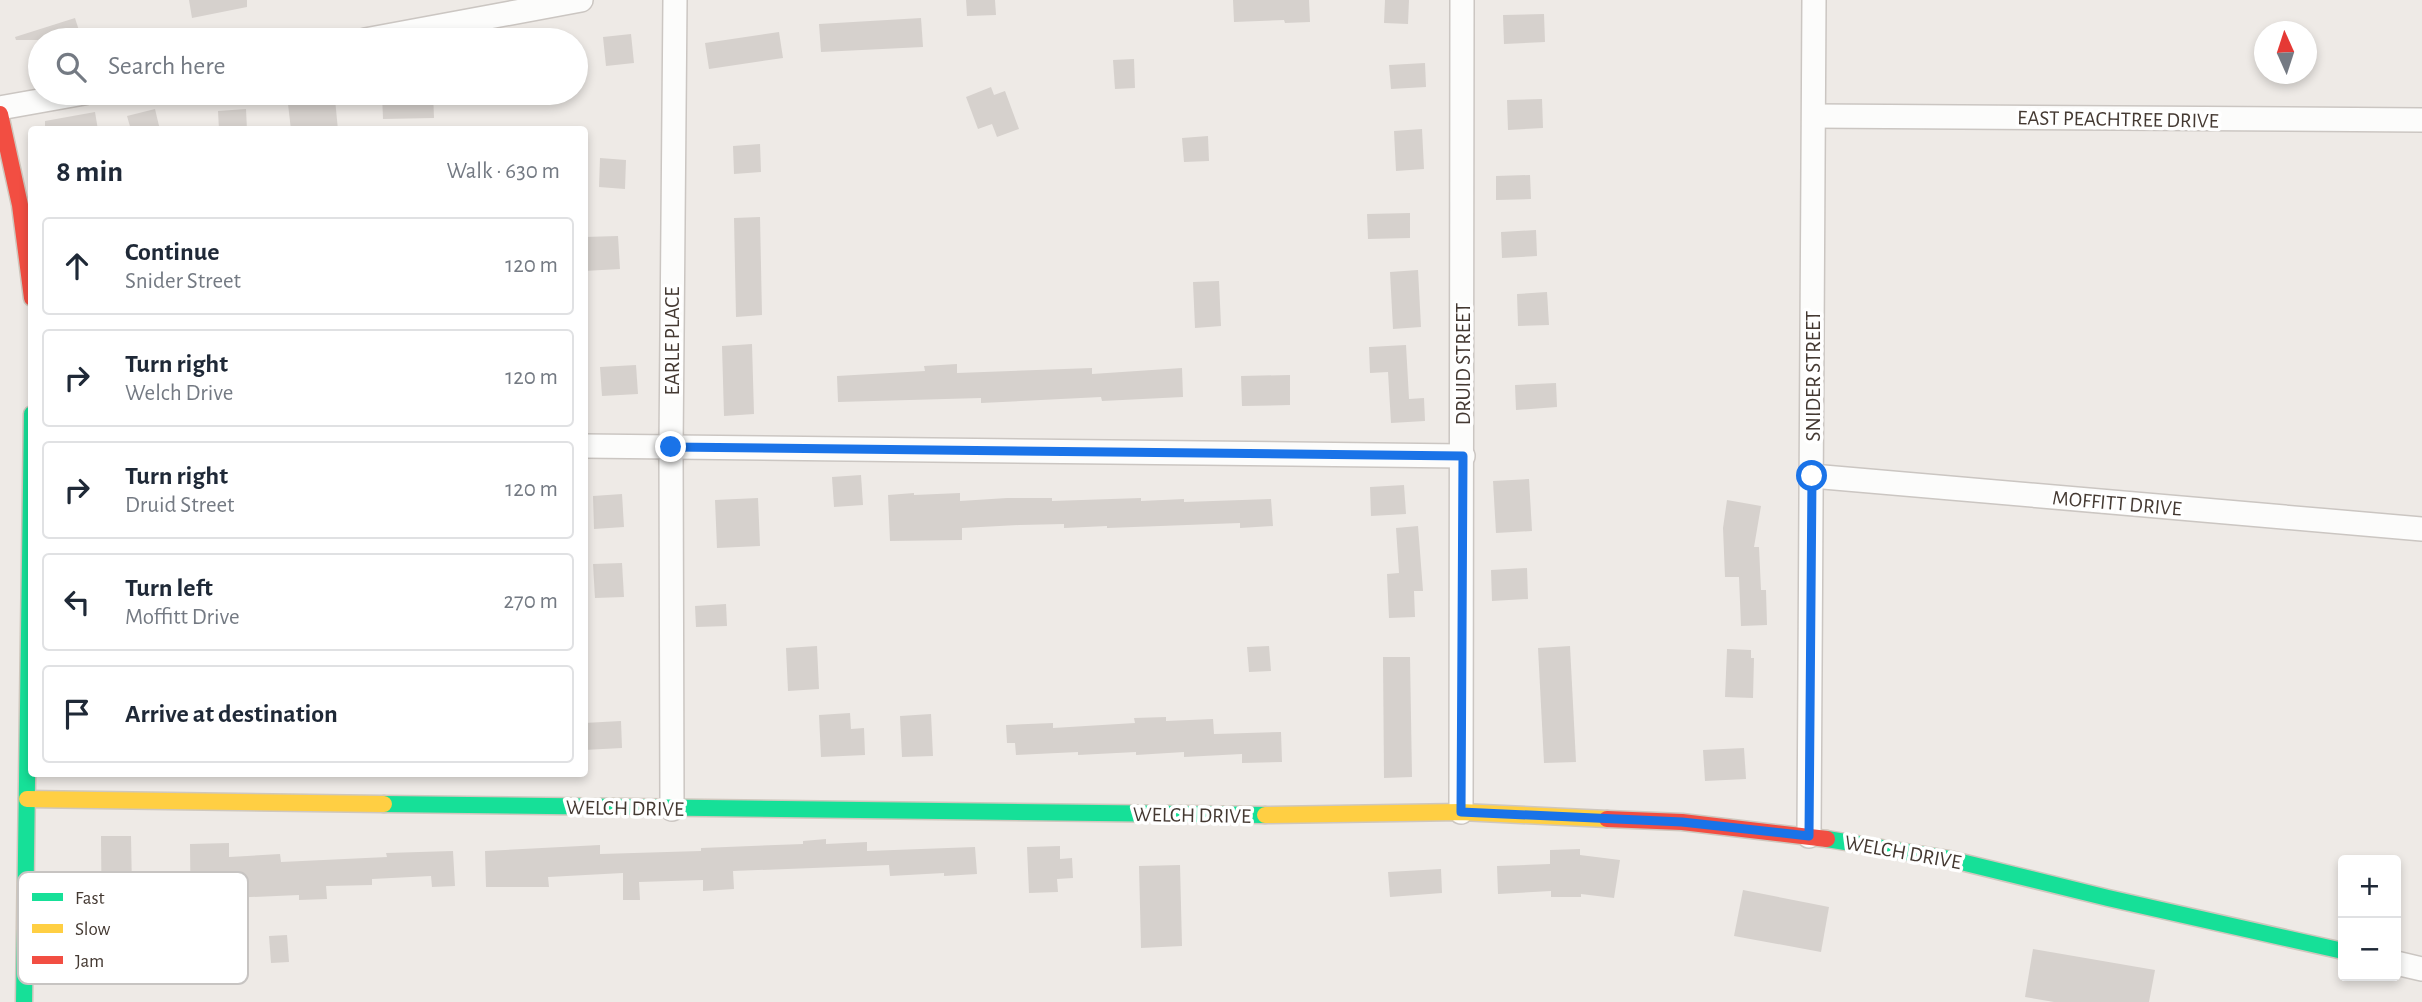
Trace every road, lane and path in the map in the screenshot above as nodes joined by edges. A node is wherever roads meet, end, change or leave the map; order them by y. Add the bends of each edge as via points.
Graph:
1 (581, 0) edge
2 (675, 0) edge
3 (1462, 0) edge
4 (1814, 0) edge
5 (430, 28) edge
6 (28, 103) edge
7 (0, 108) edge
8 (0, 114) edge
9 (1814, 116) junction
10 (2422, 120) edge
11 (28, 254) edge
12 (588, 446) edge
13 (671, 447) junction
14 (1463, 456) junction
15 (1812, 476) junction
16 (2422, 530) edge
17 (28, 710) edge
18 (27, 799) junction
19 (672, 809) junction
20 (1461, 812) junction
21 (1809, 836) junction
22 (26, 872) edge
23 (2338, 950) edge
24 (2401, 964) edge
25 (2422, 969) edge
26 (24, 984) edge
27 (24, 1002) edge

1 - 5 street
2 - 13 street, EARLE PLACE
3 - 14 street, DRUID STREET
4 - 9 street, SNIDER STREET
6 - 7 street
8 - 11 street via 18,182
9 - 10 street, EAST PEACHTREE DRIVE
9 - 15 street, SNIDER STREET
12 - 13 street
13 - 14 street
13 - 19 street, EARLE PLACE
14 - 20 street, DRUID STREET
15 - 16 street, MOFFITT DRIVE
15 - 21 street, SNIDER STREET
17 - 18 street
18 - 19 street, WELCH DRIVE
18 - 22 street
19 - 20 street, WELCH DRIVE via 1271,816
20 - 21 street, WELCH DRIVE via 1682,822
21 - 23 street, WELCH DRIVE via 1949,859
24 - 25 street
26 - 27 street

